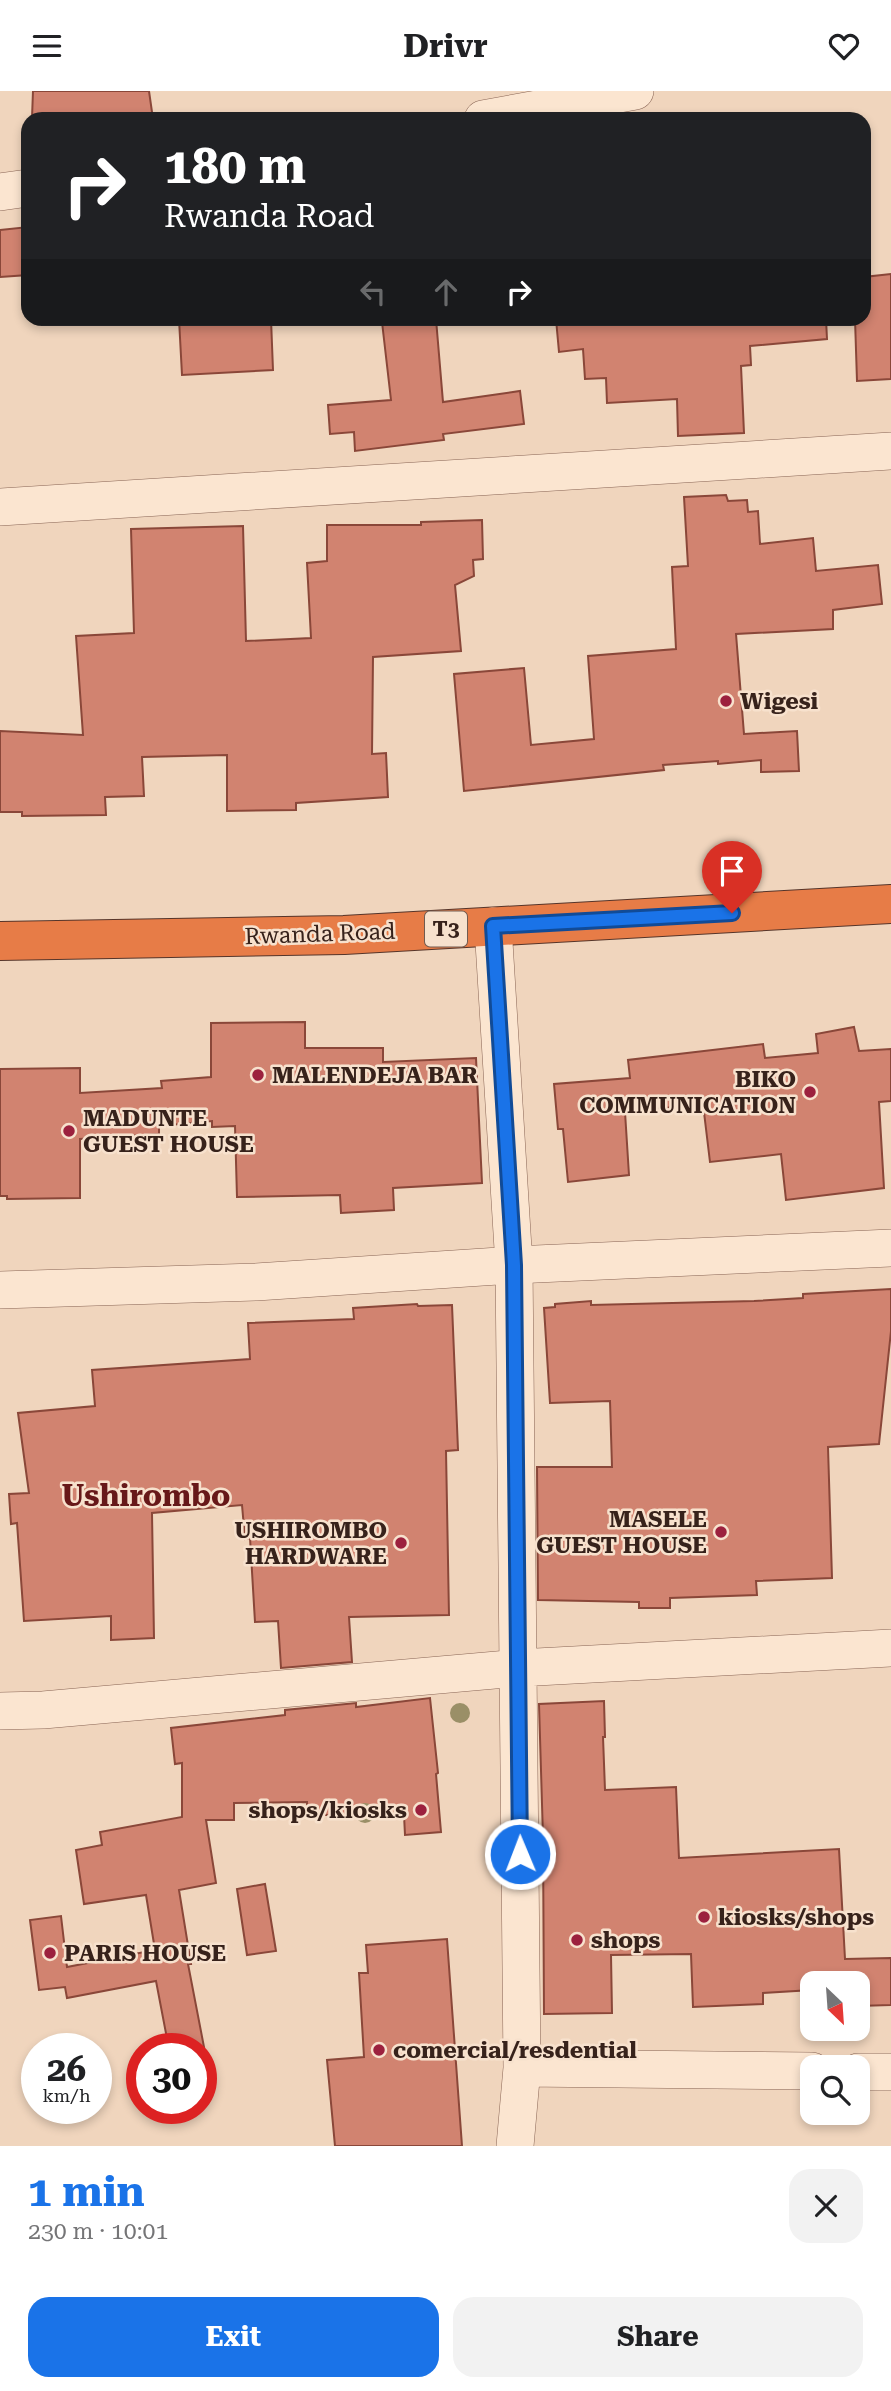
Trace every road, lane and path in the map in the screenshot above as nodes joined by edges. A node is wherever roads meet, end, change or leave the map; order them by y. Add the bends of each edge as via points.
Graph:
1 (617, 93) edge
2 (519, 112) edge
3 (21, 189) edge
4 (0, 192) edge
5 (891, 451) edge
6 (0, 507) edge
7 (891, 904) edge
8 (493, 926) junction
9 (0, 941) edge
10 (891, 1248) edge
11 (514, 1265) junction
12 (0, 1290) edge
13 (891, 1648) edge
14 (518, 1668) junction
15 (0, 1711) edge
16 (522, 2068) junction
17 (800, 2071) edge
18 (870, 2072) edge
19 (891, 2072) edge
20 (515, 2146) edge

1 - 2 street
3 - 4 street
5 - 6 street
7 - 8 highway, Rwanda Road / T3
8 - 9 highway, Rwanda Road / T3 via 344,935
8 - 11 street
10 - 11 street
11 - 12 street via 256,1282
11 - 14 street
13 - 14 street
14 - 15 street
14 - 16 street
16 - 17 street
16 - 20 street
18 - 19 street

